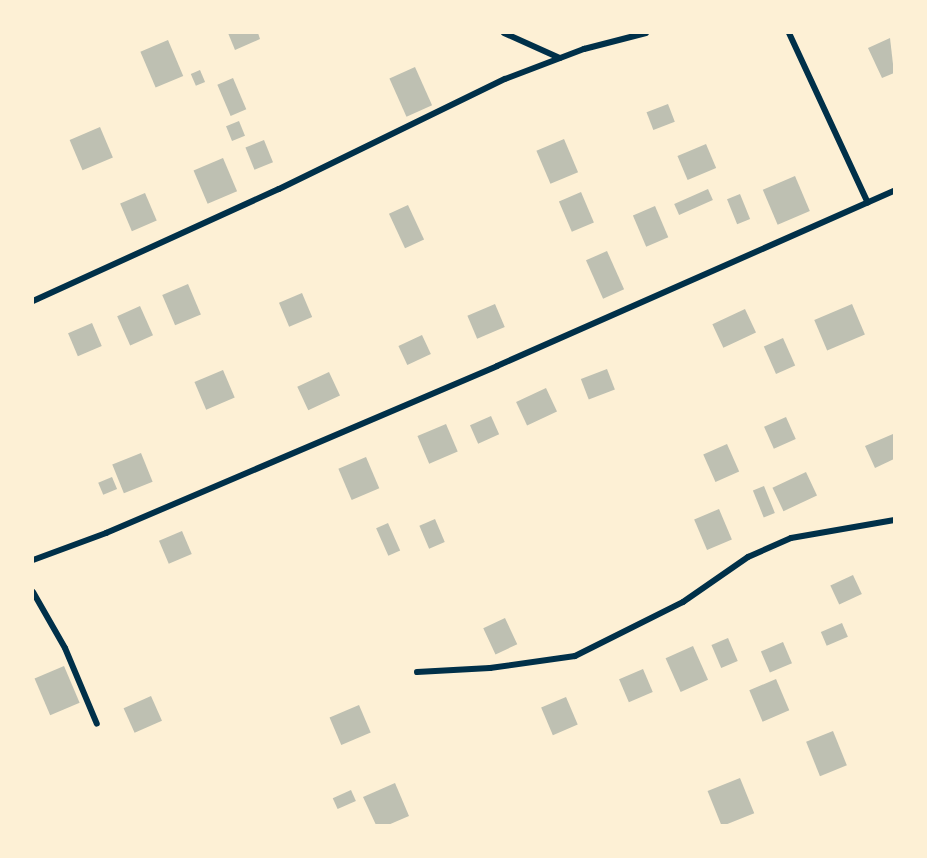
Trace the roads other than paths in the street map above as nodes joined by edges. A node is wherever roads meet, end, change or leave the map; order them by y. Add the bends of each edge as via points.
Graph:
1 (504, 33) edge
2 (646, 33) edge
3 (789, 33) edge
4 (560, 58) junction
5 (894, 191) edge
6 (868, 203) junction
7 (33, 301) edge
8 (894, 520) edge
9 (33, 560) edge
10 (33, 592) edge
11 (417, 672) dead end
12 (97, 724) dead end

1 - 4 street
2 - 4 street
3 - 6 street
4 - 7 street via 505,79 279,189
5 - 6 street
6 - 9 street via 455,384
8 - 11 street via 791,538 748,557 683,602 575,656 490,668
10 - 12 street via 65,648

